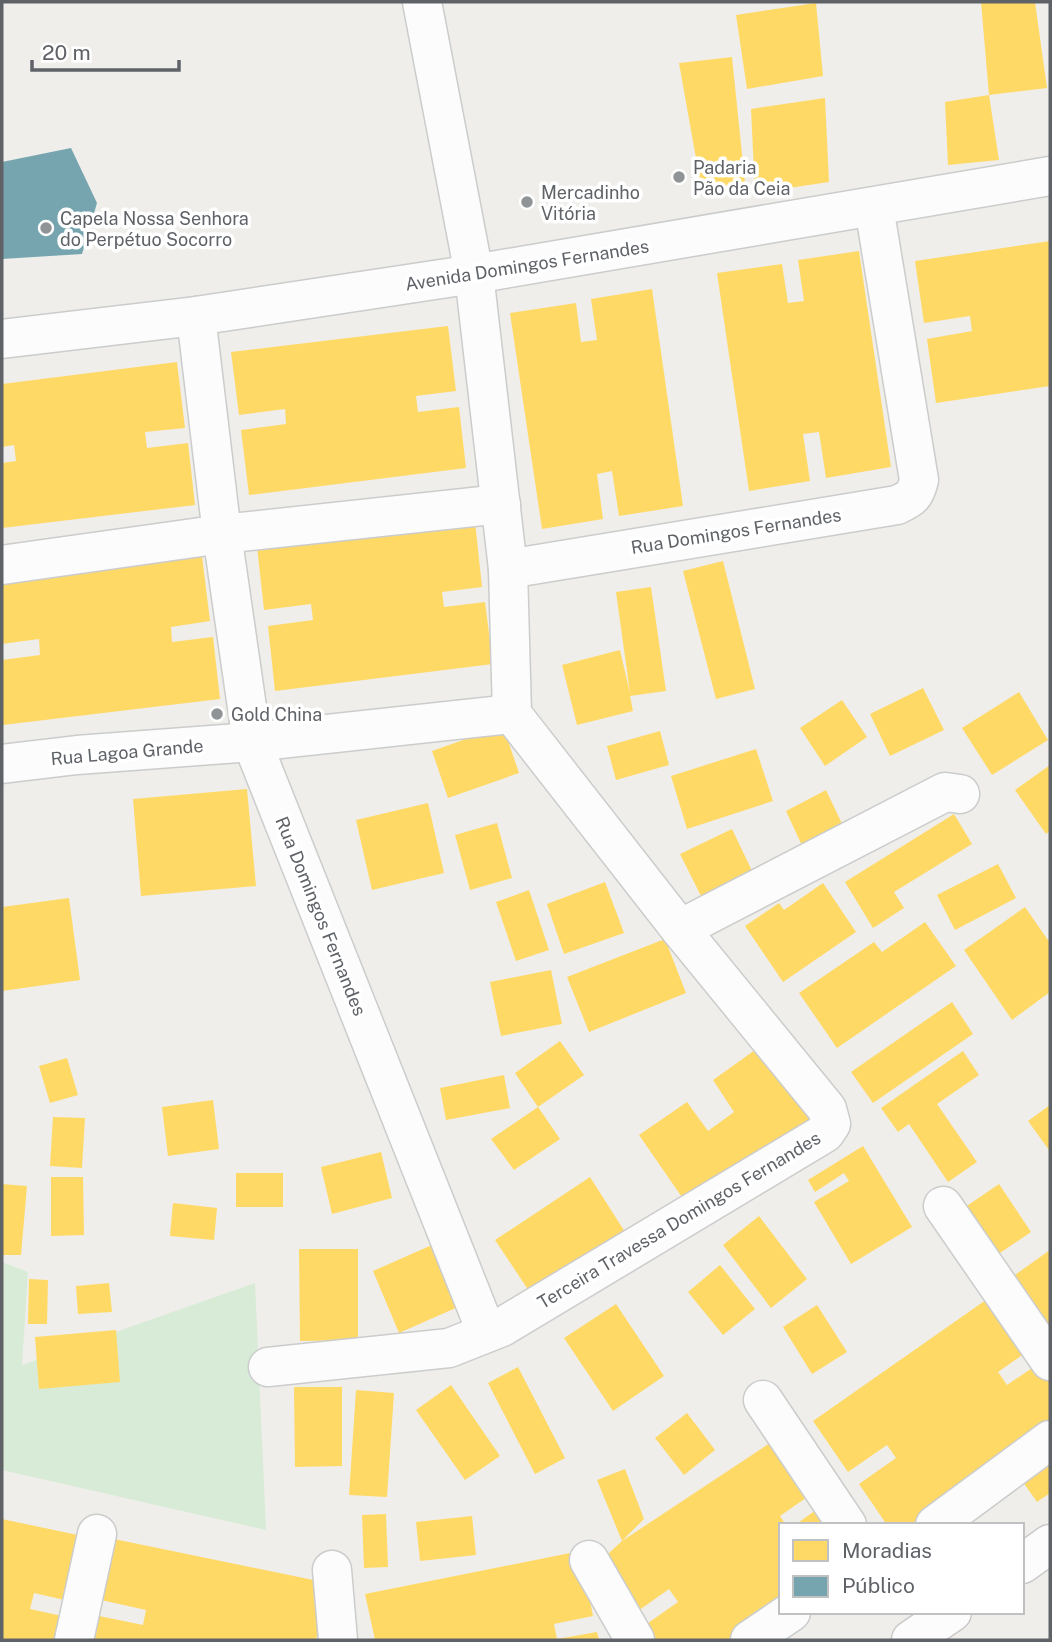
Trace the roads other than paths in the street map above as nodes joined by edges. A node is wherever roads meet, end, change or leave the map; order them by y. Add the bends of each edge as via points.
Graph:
1 (422, 2) edge
2 (1050, 176) edge
3 (874, 207) junction
4 (474, 274) junction
5 (196, 316) junction
6 (2, 339) edge
7 (501, 504) junction
8 (222, 534) junction
9 (2, 565) edge
10 (508, 569) junction
11 (512, 714) junction
12 (252, 742) junction
13 (2, 764) edge
14 (960, 794) dead end
15 (680, 929) junction
16 (943, 1206) dead end
17 (491, 1331) junction
18 (1050, 1361) edge
19 (268, 1367) dead end
20 (762, 1400) dead end
21 (1050, 1440) edge
22 (846, 1523) edge
23 (938, 1523) edge
24 (97, 1534) dead end
25 (1050, 1544) edge
26 (589, 1560) dead end
27 (1024, 1562) edge
28 (332, 1570) dead end
29 (788, 1614) edge
30 (949, 1614) edge
31 (74, 1640) edge
32 (338, 1640) edge
33 (635, 1640) edge
34 (750, 1640) edge
35 (911, 1640) edge

1 - 4 street
2 - 3 street, Avenida Domingos Fernandes
3 - 4 street, Avenida Domingos Fernandes
3 - 10 street, Rua Domingos Fernandes via 919,480 911,499 897,505
4 - 5 street, Avenida Domingos Fernandes
4 - 7 street
5 - 6 street, Avenida Domingos Fernandes
5 - 8 street, Rua Domingos Fernandes
7 - 8 street
7 - 10 street
8 - 9 street
8 - 12 street, Rua Domingos Fernandes
10 - 11 street
11 - 12 street
11 - 15 street, Terceira Travessa Domingos Fernandes
12 - 13 street, Rua Lagoa Grande
12 - 17 street, Rua Domingos Fernandes via 482,1321
14 - 15 street via 945,792
15 - 17 street, Terceira Travessa Domingos Fernandes via 827,1109 831,1124 825,1133
16 - 18 street
17 - 19 street via 449,1348
20 - 22 street
21 - 23 street
24 - 31 street
25 - 27 street
26 - 33 street
28 - 32 street
29 - 34 street
30 - 35 street

